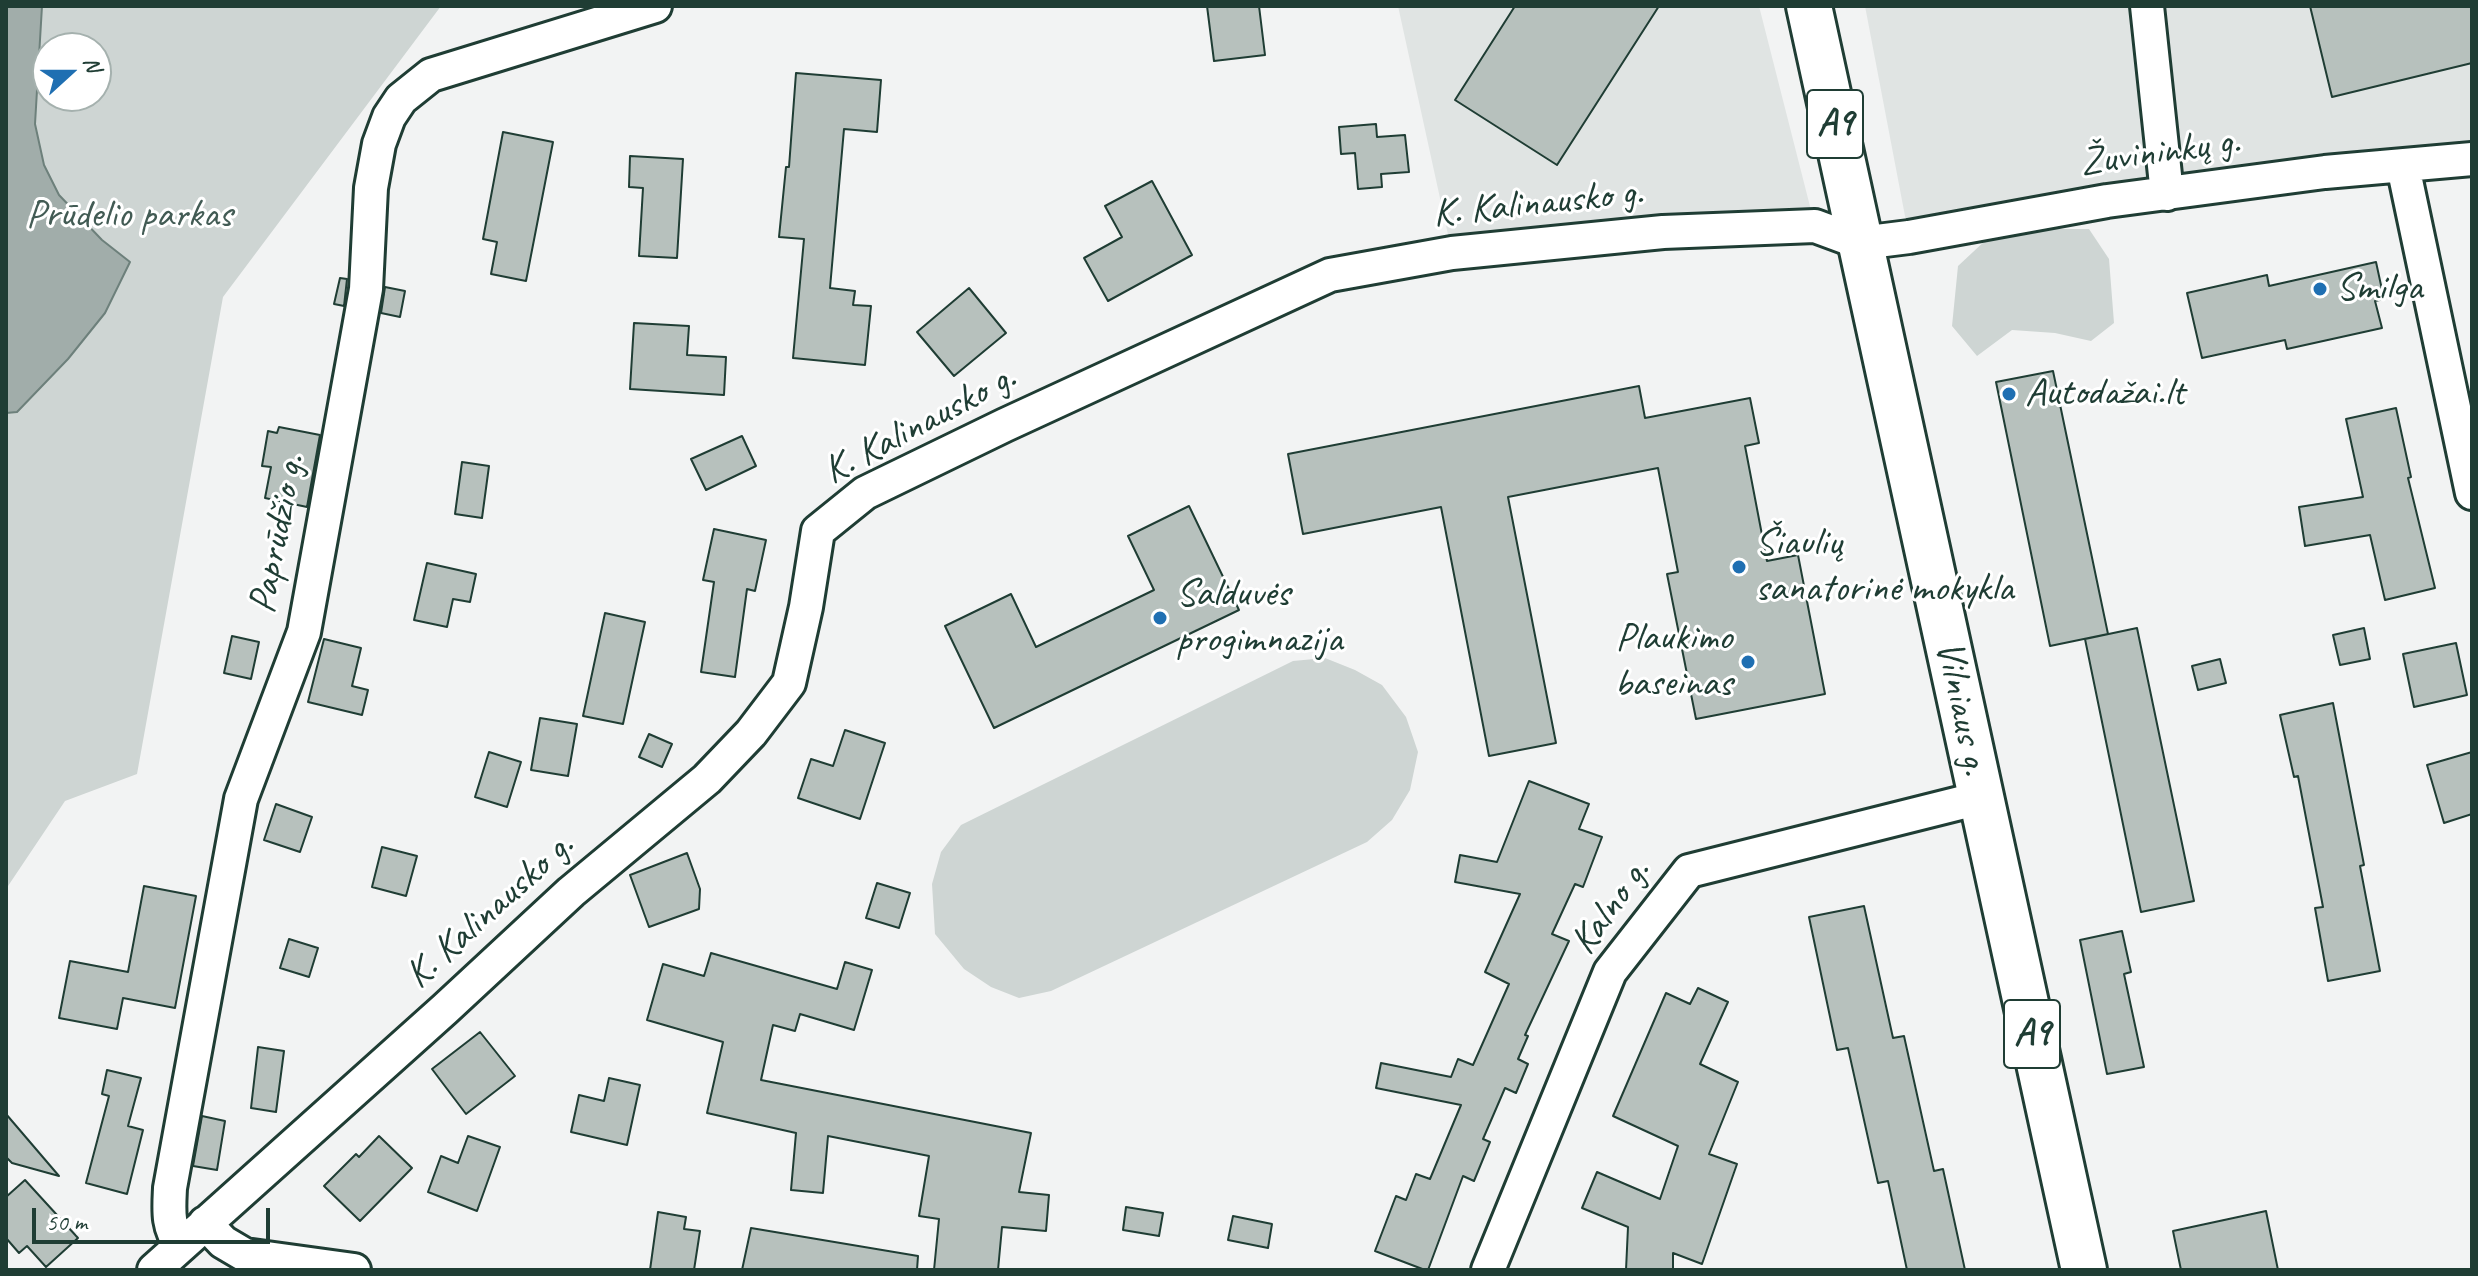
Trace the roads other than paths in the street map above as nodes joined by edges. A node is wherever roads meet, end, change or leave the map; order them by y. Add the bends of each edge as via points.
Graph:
1 (655, 6) edge
2 (1809, 6) edge
3 (2147, 6) edge
4 (2472, 159) edge
5 (2403, 166) junction
6 (2167, 194) junction
7 (1861, 243) junction
8 (2472, 493) edge
9 (1980, 798) junction
10 (205, 1223) junction
11 (181, 1245) junction
12 (154, 1270) edge
13 (354, 1270) edge
14 (1488, 1270) edge
15 (2084, 1270) edge

1 - 11 street, Paprūdžio g. via 431,75 401,99 389,117 371,188 366,289 304,632 241,799 170,1188 171,1232
2 - 7 highway, Vilniaus g. / A9
3 - 6 street
4 - 5 street, Žuvininkų g.
5 - 6 street, Žuvininkų g.
5 - 8 street
6 - 7 street, Žuvininkų g.
7 - 9 highway, Vilniaus g. / A9
7 - 10 street, K. Kalinausko g. via 1815,226 1663,232 1452,253 1330,275 865,493 818,531 789,683 751,733 707,779 571,892
9 - 14 street, Kalno g. via 1689,871 1610,972
9 - 15 highway, Vilniaus g. / A9
10 - 11 street, K. Kalinausko g.
10 - 13 street via 245,1255
11 - 12 street, K. Kalinausko g.

